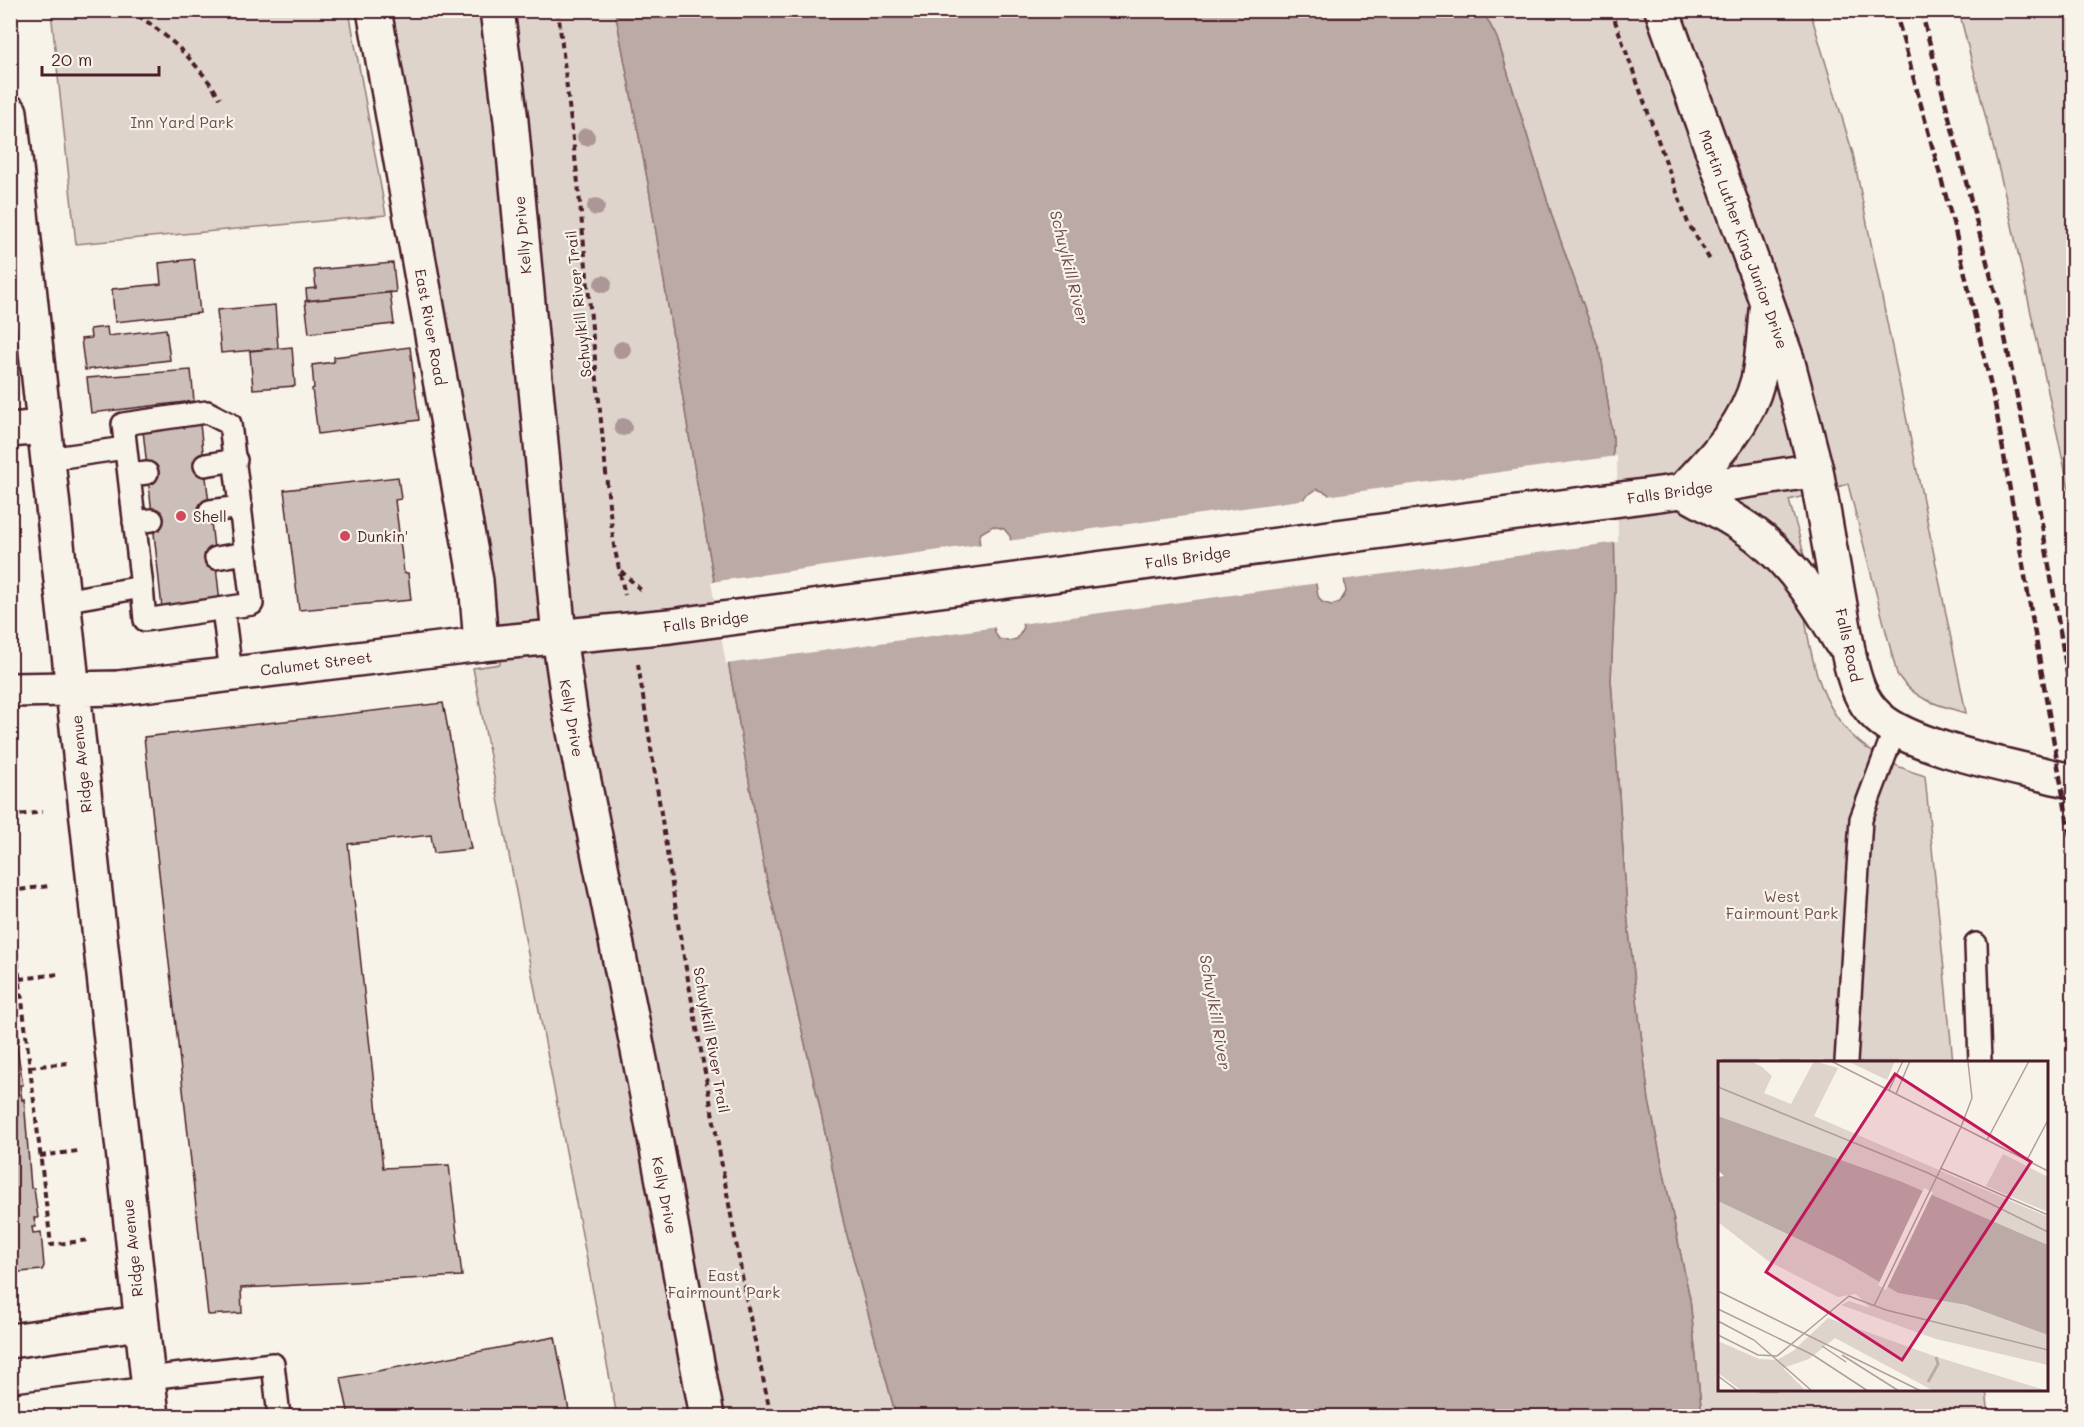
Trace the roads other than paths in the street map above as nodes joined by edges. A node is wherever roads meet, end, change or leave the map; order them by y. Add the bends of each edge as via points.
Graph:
1 (374, 10) edge
2 (497, 10) edge
3 (1662, 10) edge
4 (10, 112) edge
5 (1767, 303) junction
6 (44, 427) junction
7 (10, 430) edge
8 (125, 448) junction
9 (48, 459) junction
10 (236, 460) junction
11 (205, 465) dead end
12 (1816, 470) junction
13 (1671, 492) junction
14 (241, 507) junction
15 (210, 511) dead end
16 (246, 553) junction
17 (216, 558) dead end
18 (146, 573) junction
19 (63, 601) junction
20 (222, 609) junction
21 (559, 636) junction
22 (481, 644) junction
23 (1849, 656) junction
24 (231, 673) junction
25 (72, 688) junction
26 (10, 690) edge
27 (1895, 729) junction
28 (2073, 782) edge
29 (1976, 944) dead end
30 (1846, 1061) edge
31 (1980, 1061) edge
32 (140, 1323) junction
33 (10, 1341) edge
34 (149, 1396) edge
35 (10, 1411) edge
36 (279, 1416) edge
37 (706, 1416) edge

1 - 22 main road, East River Road via 476,581
2 - 21 main road, Kelly Drive
3 - 5 main road, Martin Luther King Junior Drive
4 - 6 main road, Ridge Avenue
5 - 12 main road, Martin Luther King Junior Drive via 1787,359
5 - 13 main road via 1758,379 1750,404 1730,438
6 - 7 main road
6 - 9 main road, Ridge Avenue
8 - 9 lane
8 - 10 lane via 123,424 207,412 230,424
8 - 18 lane via 138,474
9 - 19 main road, Ridge Avenue
10 - 11 lane
10 - 14 lane
12 - 13 main road, Falls Bridge
12 - 23 main road, Falls Road
13 - 21 main road, Falls Bridge via 670,626
13 - 23 main road via 1760,538 1784,560 1826,615
14 - 15 lane
14 - 16 lane
16 - 17 lane
16 - 20 lane via 252,604
18 - 19 lane
18 - 20 lane via 145,620
19 - 25 main road, Ridge Avenue
20 - 24 lane
21 - 22 main road, Calumet Street
21 - 37 main road, Kelly Drive via 570,712
22 - 24 main road, Calumet Street
23 - 27 main road, Falls Road via 1864,700
24 - 25 main road, Calumet Street via 118,688
25 - 26 main road, Calumet Street
25 - 32 main road, Ridge Avenue
27 - 28 main road, Falls Road via 1920,741
27 - 30 lane via 1861,819
29 - 31 lane
32 - 33 main road
32 - 34 main road, Ridge Avenue
34 - 35 main road
34 - 36 lane via 273,1364

